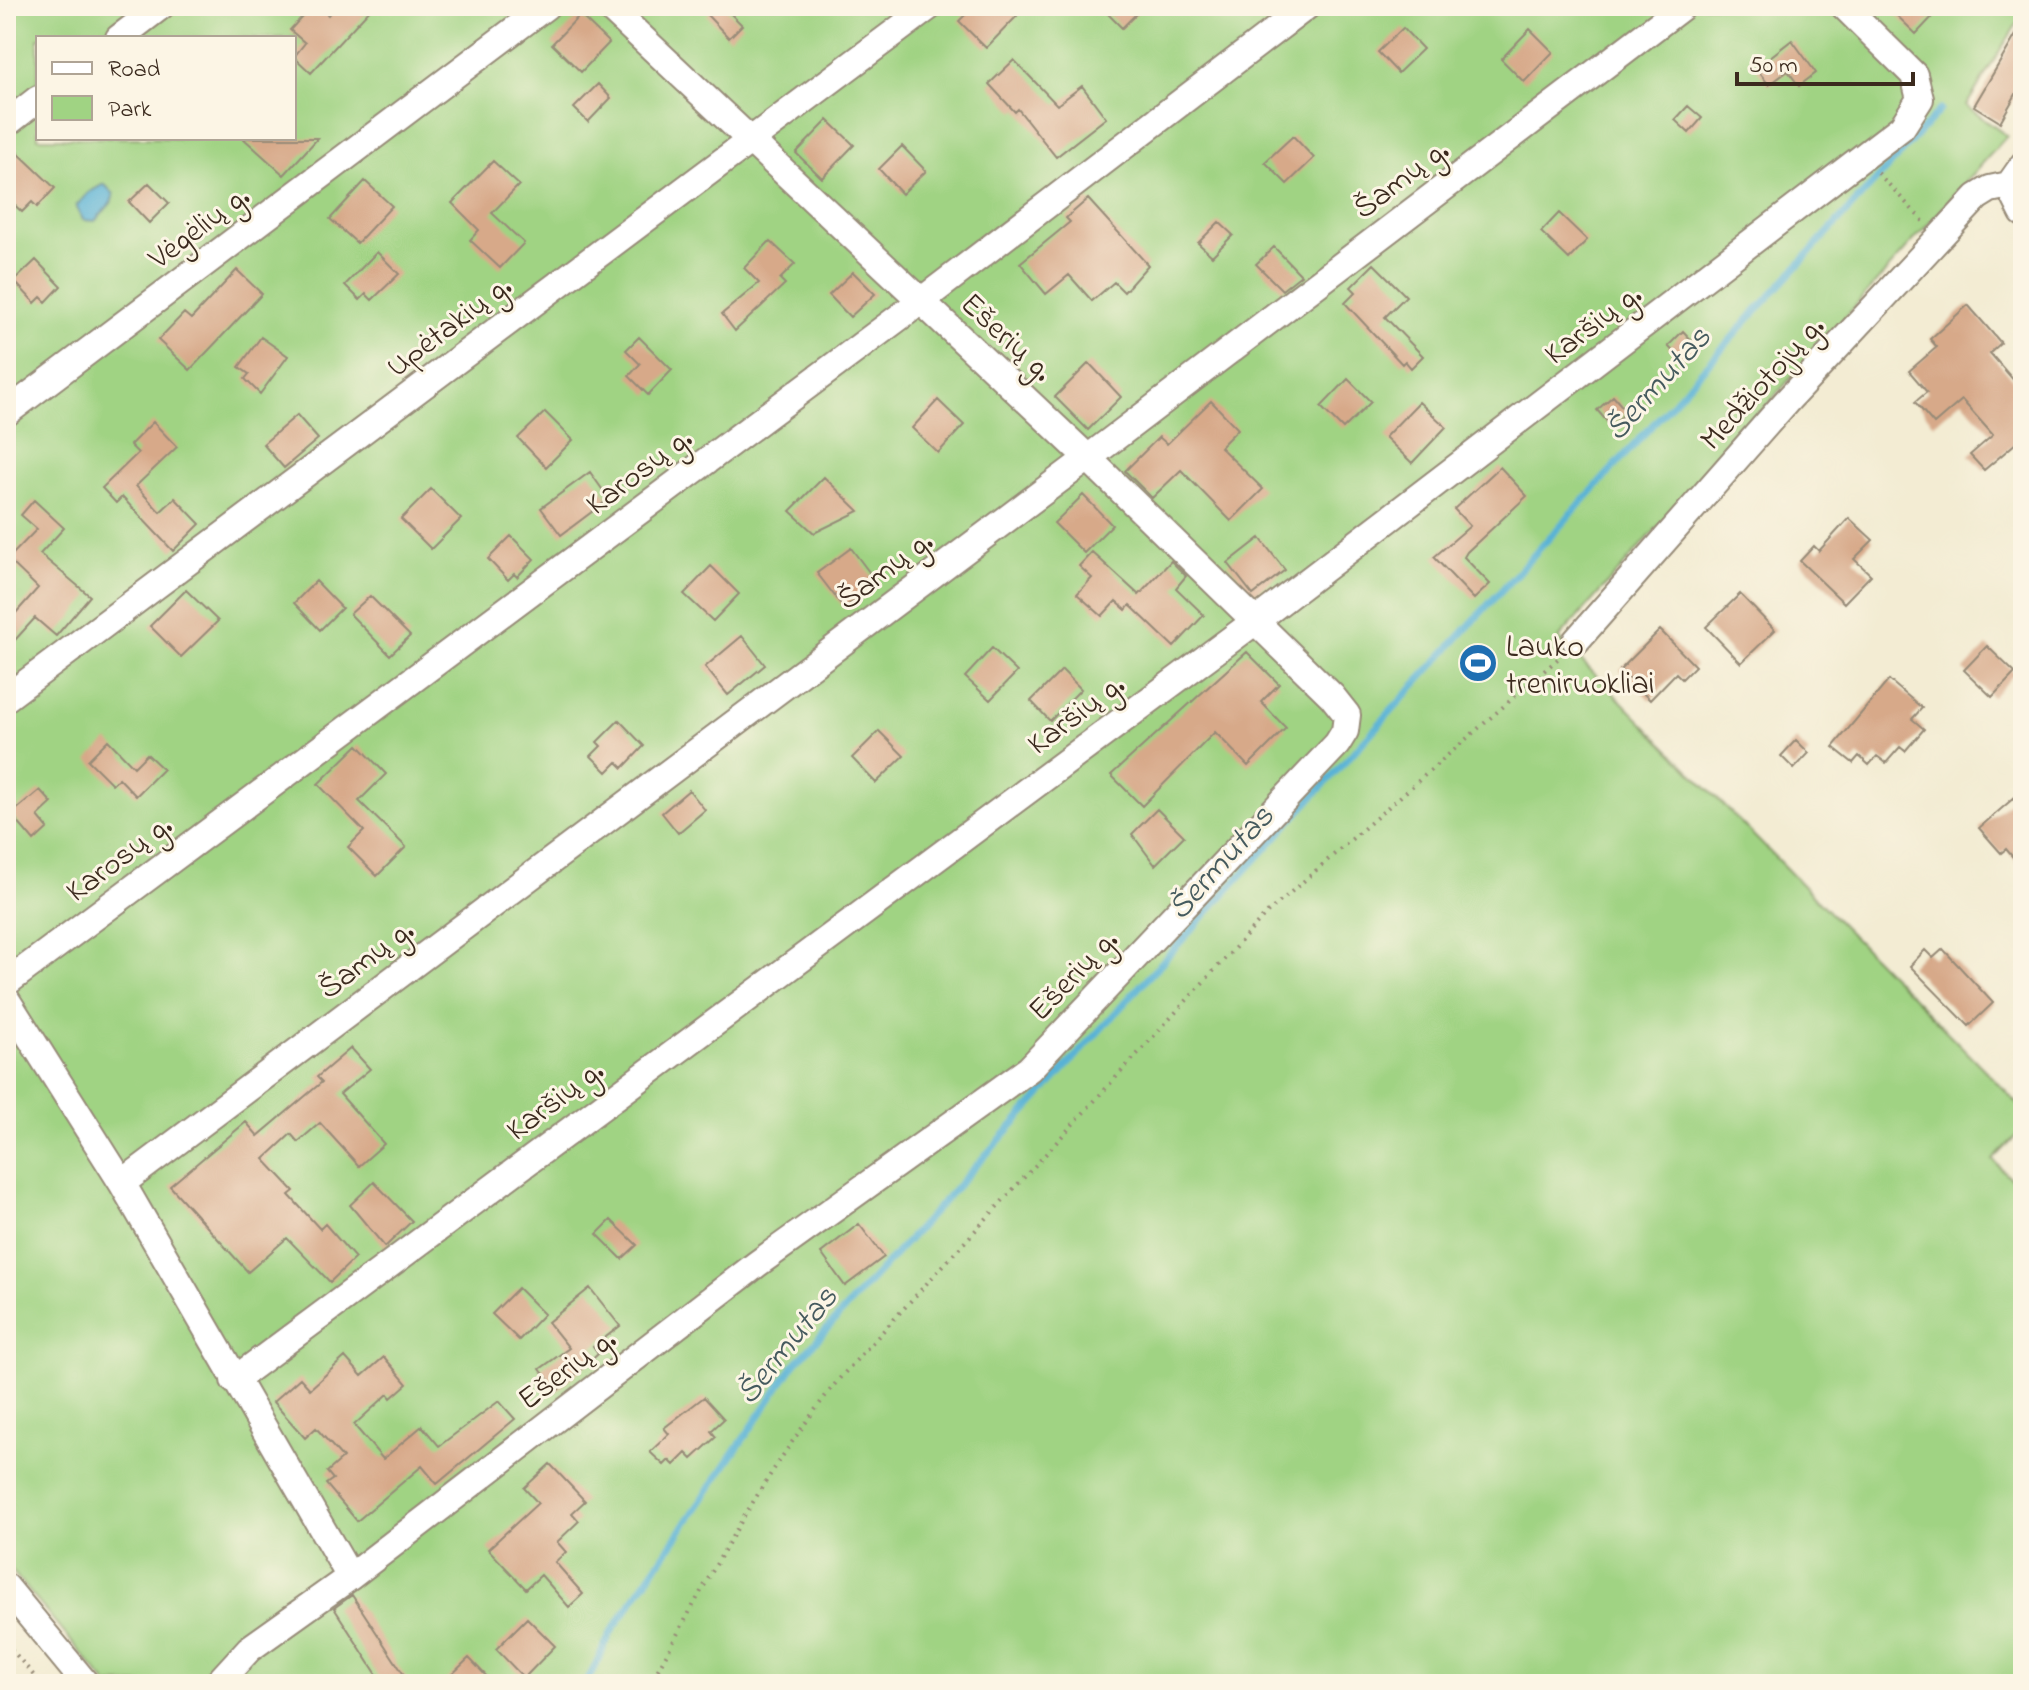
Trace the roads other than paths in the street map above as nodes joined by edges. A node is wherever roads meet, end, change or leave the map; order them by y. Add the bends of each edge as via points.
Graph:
1 (161, 6) edge
2 (546, 6) edge
3 (608, 6) edge
4 (930, 6) edge
5 (1307, 6) edge
6 (1683, 6) edge
7 (1844, 6) edge
8 (122, 36) edge
9 (36, 101) edge
10 (6, 124) edge
11 (750, 141) junction
12 (2016, 175) edge
13 (2023, 213) edge
14 (921, 301) junction
15 (6, 413) edge
16 (1088, 458) junction
17 (1253, 623) junction
18 (1576, 641) road end
19 (6, 698) edge
20 (6, 983) edge
21 (6, 999) edge
22 (122, 1183) junction
23 (234, 1380) junction
24 (350, 1577) junction
25 (6, 1587) edge
26 (86, 1684) edge
27 (217, 1684) edge

1 - 8 street
2 - 15 street, Vėgėlių g.
3 - 11 street, Ešerių g.
4 - 11 street, Upėtakių g.
5 - 14 street, Karosų g.
6 - 16 street, Šamų g.
7 - 17 street, Karšių g. via 1914,75 1920,99 1913,115 1873,152
9 - 10 street
11 - 14 street, Ešerių g.
11 - 19 street, Upėtakių g.
12 - 13 street, Medžiotojų g.
12 - 18 street, Medžiotojų g. via 1977,197 1786,402
14 - 16 street, Ešerių g.
14 - 20 street, Karosų g.
16 - 17 street, Ešerių g.
16 - 22 street, Šamų g.
17 - 23 street, Karšių g.
17 - 24 street, Ešerių g. via 1347,715 1337,744 1283,803 1029,1069 757,1264
21 - 22 street
22 - 23 street
23 - 24 street
24 - 27 street, Ešerių g. via 249,1649
25 - 26 street

